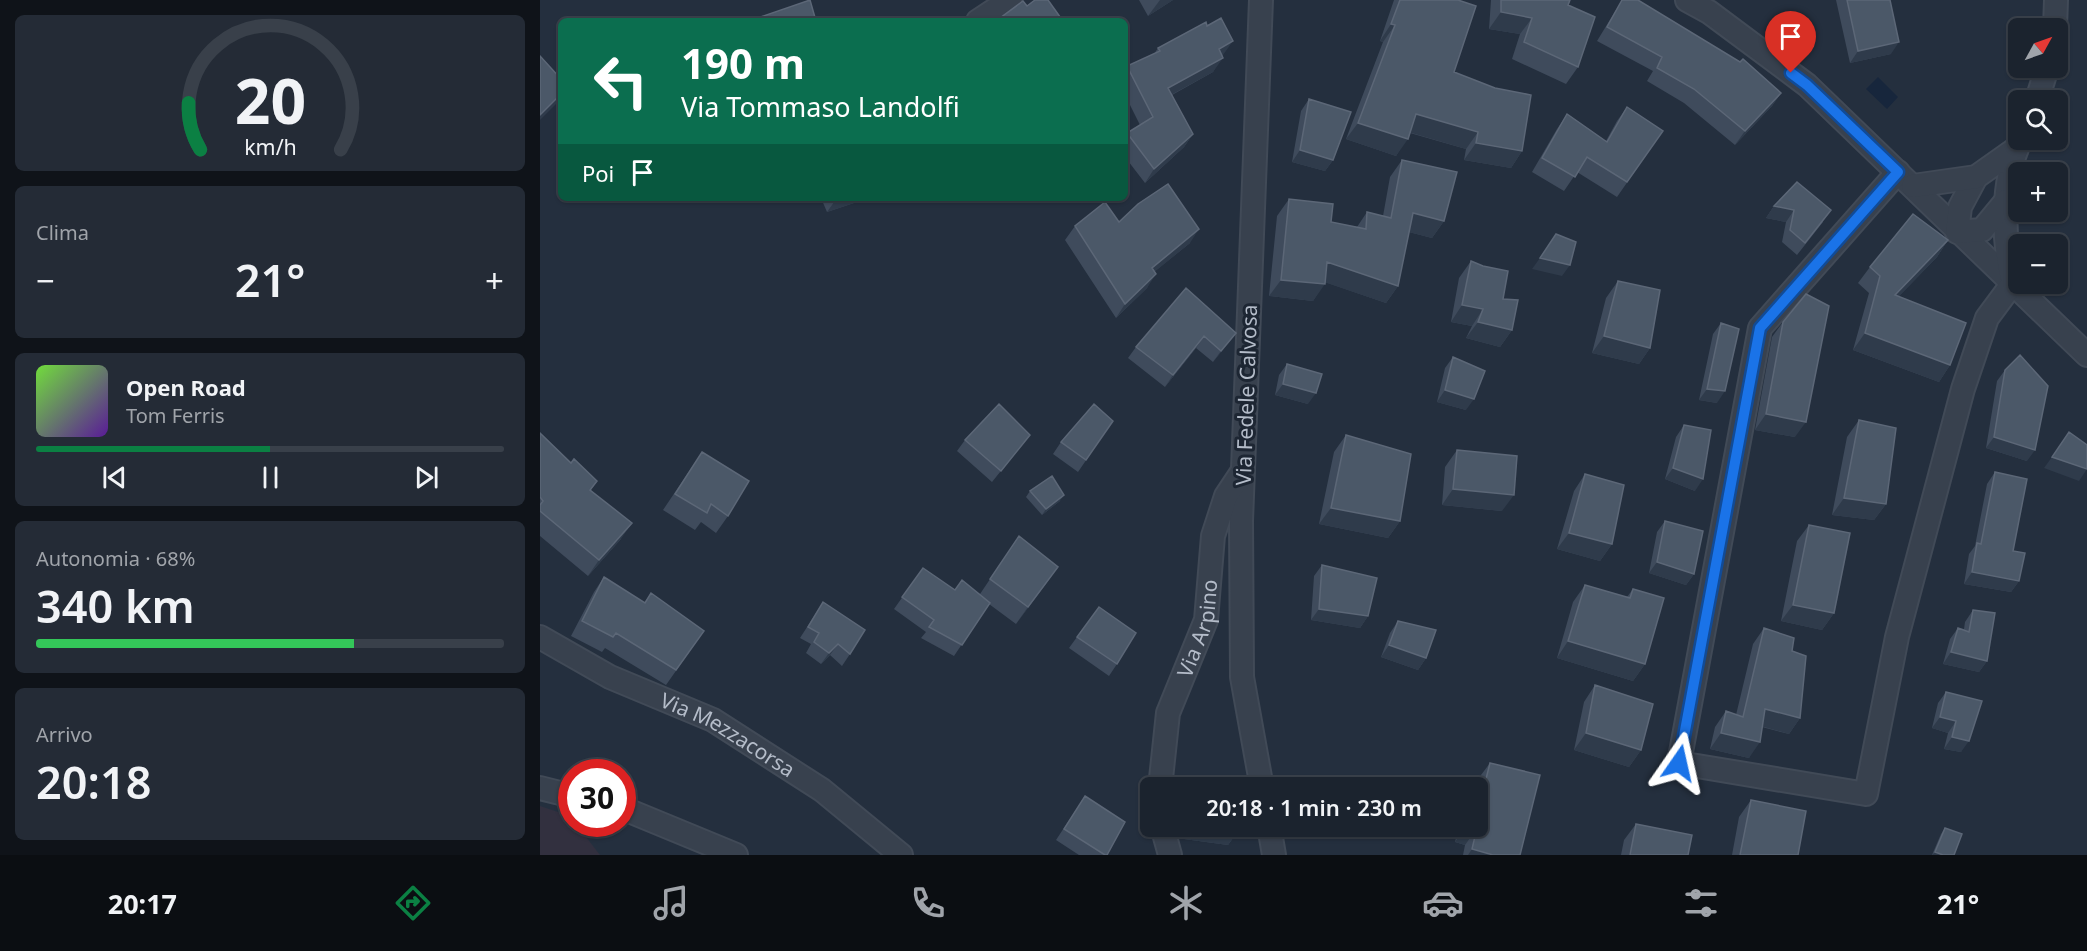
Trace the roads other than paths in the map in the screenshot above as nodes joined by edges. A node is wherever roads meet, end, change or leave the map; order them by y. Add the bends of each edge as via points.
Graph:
1 (1010, 0) edge
2 (1261, 0) edge
3 (1687, 0) edge
4 (2056, 0) edge
5 (983, 18) edge
6 (2055, 18) edge
7 (2011, 150) edge
8 (2018, 150) edge
9 (1976, 177) junction
10 (1905, 179) junction
11 (2006, 201) junction
12 (1957, 232) junction
13 (2008, 262) edge
14 (2008, 278) edge
15 (2008, 290) edge
16 (2024, 294) edge
17 (2087, 355) edge
18 (1243, 471) junction
19 (540, 637) edge
20 (1161, 777) edge
21 (1260, 777) edge
22 (540, 788) edge
23 (558, 792) edge
24 (636, 814) edge
25 (1165, 837) edge
26 (1271, 837) edge
27 (736, 855) edge
28 (901, 855) edge
29 (1170, 855) edge
30 (1274, 855) edge

1 - 5 street
2 - 18 street, Via Fedele Calvosa
3 - 10 street via 1807,85
4 - 6 street
7 - 9 street
8 - 11 street
9 - 10 street
9 - 12 street via 1960,207
10 - 12 street
10 - 15 street via 1760,328 1679,763 1866,794 1897,637 1963,389 1987,318
11 - 12 street via 1982,230
11 - 13 street
12 - 14 street
16 - 17 street
18 - 20 street, Via Arpino via 1226,496 1214,536 1206,620 1168,713
18 - 21 street, Via Fedele Calvosa via 1242,677
19 - 28 street, Via Mezzacorsa via 610,677 713,720 822,790
22 - 23 street
24 - 27 street
25 - 29 street
26 - 30 street

